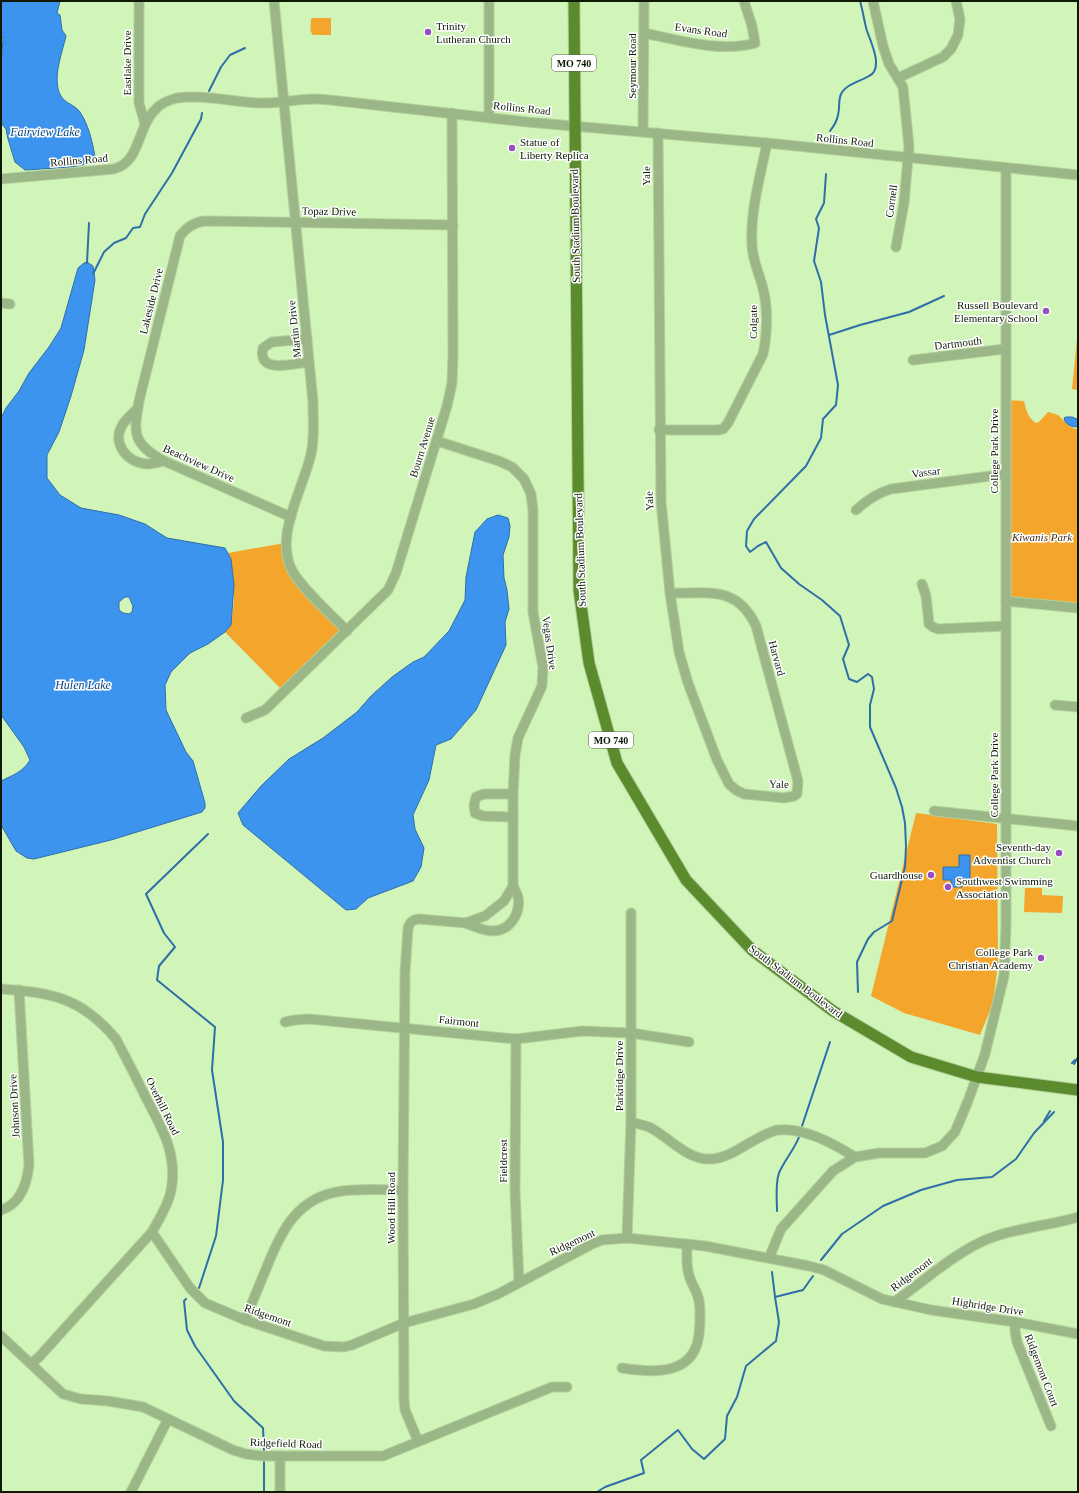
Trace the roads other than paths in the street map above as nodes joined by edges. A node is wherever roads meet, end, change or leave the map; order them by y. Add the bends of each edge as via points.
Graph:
1 (139, 1) edge
2 (274, 1) edge
3 (489, 1) edge
4 (574, 1) edge
5 (644, 1) edge
6 (744, 1) edge
7 (872, 1) edge
8 (956, 1) edge
9 (644, 32) junction
10 (898, 78) junction
11 (284, 102) junction
12 (452, 113) junction
13 (489, 117) junction
14 (145, 124) junction
15 (574, 126) junction
16 (643, 131) junction
17 (658, 133) junction
18 (767, 143) junction
19 (908, 158) junction
20 (1006, 168) junction
21 (1078, 175) edge
22 (1, 179) edge
23 (204, 221) joint
24 (295, 222) junction
25 (453, 225) junction
26 (896, 247) dead end
27 (307, 339) junction
28 (1005, 349) junction
29 (913, 360) dead end
30 (309, 362) junction
31 (138, 405) junction
32 (659, 430) junction
33 (437, 441) junction
34 (164, 461) junction
35 (1006, 474) junction
36 (856, 510) dead end
37 (291, 517) junction
38 (922, 584) dead end
39 (670, 593) junction
40 (1006, 601) junction
41 (1078, 608) edge
42 (1005, 626) junction
43 (347, 631) junction
44 (1055, 705) dead end
45 (1078, 707) edge
46 (246, 718) dead end
47 (513, 794) junction
48 (798, 794) joint
49 (934, 811) dead end
50 (513, 817) junction
51 (1006, 819) junction
52 (1078, 826) edge
53 (513, 886) junction
54 (631, 913) dead end
55 (466, 923) junction
56 (1, 988) edge
57 (19, 990) junction
58 (285, 1022) dead end
59 (405, 1028) junction
60 (631, 1032) junction
61 (516, 1039) junction
62 (690, 1042) dead end
63 (977, 1077) junction
64 (1078, 1090) edge
65 (631, 1122) junction
66 (855, 1157) junction
67 (403, 1190) junction
68 (1, 1210) edge
69 (1078, 1217) edge
70 (152, 1232) junction
71 (627, 1238) junction
72 (687, 1244) junction
73 (769, 1258) junction
74 (519, 1283) junction
75 (894, 1302) junction
76 (245, 1320) junction
77 (1015, 1322) junction
78 (404, 1323) junction
79 (1078, 1334) edge
80 (1, 1336) edge
81 (31, 1364) junction
82 (622, 1368) dead end
83 (567, 1387) dead end
84 (168, 1419) junction
85 (1051, 1426) dead end
86 (418, 1441) junction
87 (280, 1456) junction
88 (131, 1492) edge
89 (280, 1492) edge

1 - 14 street, Eastlake Drive via 140,103
2 - 11 street, Martin Drive
3 - 13 street
4 - 15 main road, South Stadium Boulevard / MO 740
5 - 9 street, Seymour Road
6 - 9 street, Evans Road via 755,43 744,46 700,44
7 - 10 street, Cornell via 889,64
8 - 10 street via 960,19 958,36 951,49 943,57
9 - 16 street, Seymour Road
10 - 19 street, Cornell via 902,87
11 - 12 street, Rollins Road via 314,99
11 - 14 street, Rollins Road via 261,104 176,98 155,109
11 - 24 street, Martin Drive
12 - 13 street, Rollins Road
12 - 25 street, Bourn Avenue
13 - 15 street, Rollins Road
14 - 22 street, Rollins Road via 132,157 120,168
15 - 16 street, Rollins Road
15 - 63 main road, South Stadium Boulevard / MO 740 via 579,590 588,663 617,763 686,880 752,950 833,1011 910,1057
16 - 17 street, Rollins Road
17 - 18 street, Rollins Road
17 - 32 street, Yale
18 - 19 street, Rollins Road
18 - 32 street, Colgate via 752,221 754,261 766,304 764,354 723,429
19 - 20 street, Rollins Road
19 - 26 street, Cornell via 904,203
20 - 21 street, Rollins Road
20 - 28 street, College Park Drive
23 - 24 street, Topaz Drive
23 - 31 street, Lakeside Drive via 195,223 180,236
24 - 25 street, Topaz Drive
24 - 27 street, Martin Drive
25 - 33 street, Bourn Avenue via 452,383
27 - 30 street, Martin Drive
27 - 30 street via 272,342 263,348 261,355 264,361 274,366
28 - 29 street, Dartmouth
28 - 35 street, College Park Drive
30 - 37 street, Martin Drive via 314,436 311,454
31 - 34 street, Beachview Drive via 136,433 140,443 150,454
31 - 34 street via 122,424 119,445 125,454 135,461 146,464
32 - 39 street, Yale via 660,501
33 - 43 street, Bourn Avenue via 396,573 388,590
33 - 47 street, Vegas Drive via 512,467 524,479 530,494 533,510 533,612 543,667 542,686 518,738
34 - 37 street, Beachview Drive
35 - 36 street, Vassar via 891,489 875,495
35 - 40 street, College Park Drive
37 - 43 street, Martin Drive via 286,542 293,571 302,584
38 - 42 street via 929,624 933,627 938,629
39 - 48 street, Harvard via 726,596 735,599 751,615 796,774
39 - 48 street, Yale via 679,652 688,683 717,760 729,784 744,794 784,798
40 - 41 street
40 - 42 street, College Park Drive
42 - 51 street, College Park Drive
43 - 46 street, Bourn Avenue via 265,710
44 - 45 street
47 - 50 street, Vegas Drive
47 - 50 street via 484,794 476,797 474,805 475,813 483,816
49 - 51 street
50 - 53 street, Vegas Drive
51 - 52 street
51 - 63 street, College Park Drive via 1004,976
53 - 55 street via 504,901 485,916
53 - 55 street, Vegas Drive via 518,897 518,907 516,917 510,925 494,931
54 - 60 street, Parkridge Drive
55 - 59 street, Wood Hill Road via 419,919 410,923 405,973
56 - 57 street, Overhill Road
57 - 68 street, Johnson Drive via 28,1180 22,1194 8,1208
57 - 70 street, Overhill Road via 50,994 76,1004 96,1017 116,1039 166,1136 172,1156 171,1192
58 - 59 street, Fairmont via 309,1019
59 - 61 street, Fairmont
59 - 67 street, Wood Hill Road
60 - 61 street, Fairmont via 582,1031
60 - 62 street, Fairmont
60 - 65 street, Parkridge Drive
61 - 74 street, Fieldcrest via 515,1191
63 - 64 main road, South Stadium Boulevard / MO 740
63 - 66 street, College Park Drive via 955,1132 942,1146 925,1153 879,1153
65 - 66 street via 650,1127 686,1153 700,1158 713,1159 731,1154 778,1130 798,1131 832,1144
65 - 71 street, Parkridge Drive
66 - 73 street, College Park Drive via 833,1170 781,1228
67 - 76 street via 343,1191 324,1195 297,1212 274,1249
67 - 78 street, Wood Hill Road
69 - 75 street, Ridgemont via 998,1235 978,1243 953,1257
70 - 76 street, Ridgemont via 198,1297 205,1303
70 - 81 street, Overhill Road
71 - 72 street, Ridgemont
71 - 74 street, Ridgemont via 594,1243
72 - 73 street, Ridgemont
72 - 82 street via 688,1274 699,1298 696,1347 683,1364 669,1369
73 - 75 street, Ridgemont via 824,1270 882,1299
74 - 78 street, Ridgemont via 474,1304
75 - 77 street, Highridge Drive
76 - 78 street, Ridgemont via 334,1347 352,1345
77 - 79 street, Highridge Drive
77 - 85 street, Ridgemont Court via 1017,1342
78 - 86 street, Wood Hill Road via 405,1410
80 - 81 street, Ridgefield Road
81 - 84 street, Ridgefield Road via 63,1394 81,1399 143,1407
83 - 86 street, Ridgefield Road via 552,1387
84 - 87 street, Ridgefield Road via 246,1454
84 - 88 street
86 - 87 street, Ridgefield Road via 383,1456
87 - 89 street

